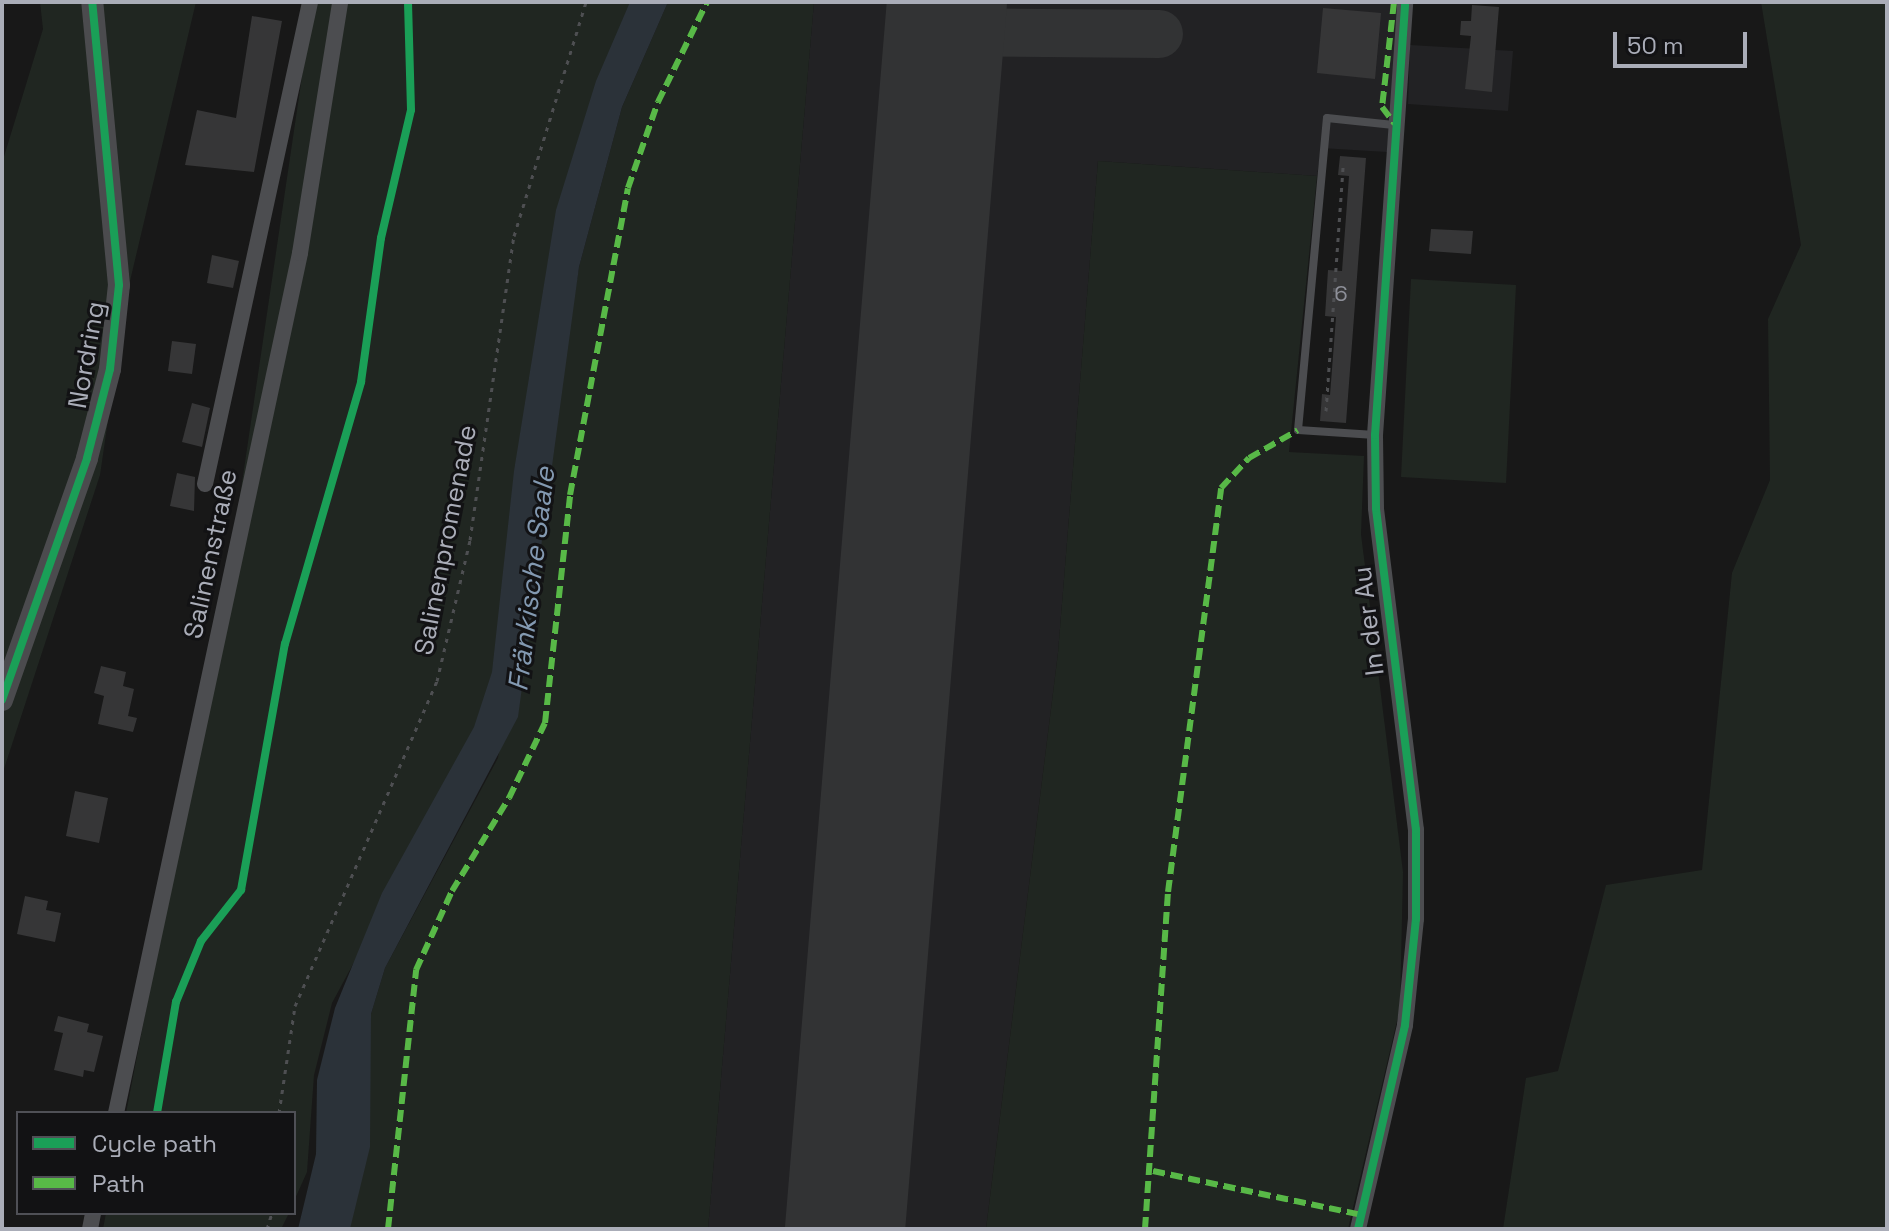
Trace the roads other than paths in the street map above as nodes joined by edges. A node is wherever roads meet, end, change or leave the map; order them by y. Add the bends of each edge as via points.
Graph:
1 (92, 2) edge
2 (310, 2) edge
3 (340, 2) edge
4 (1405, 2) edge
5 (1394, 125) junction
6 (1375, 435) junction
7 (205, 484) dead end
8 (2, 700) edge
9 (116, 1111) edge
10 (1358, 1229) edge

1 - 8 main road, Nordring via 119,285 110,369 87,458
2 - 7 street, Salinenstraße
3 - 9 street, Salinenstraße via 285,327
4 - 5 street, In der Au
5 - 6 street, In der Au
5 - 6 lane via 1327,118 1298,430
6 - 10 street, In der Au via 1376,508 1416,830 1416,919 1405,1025

